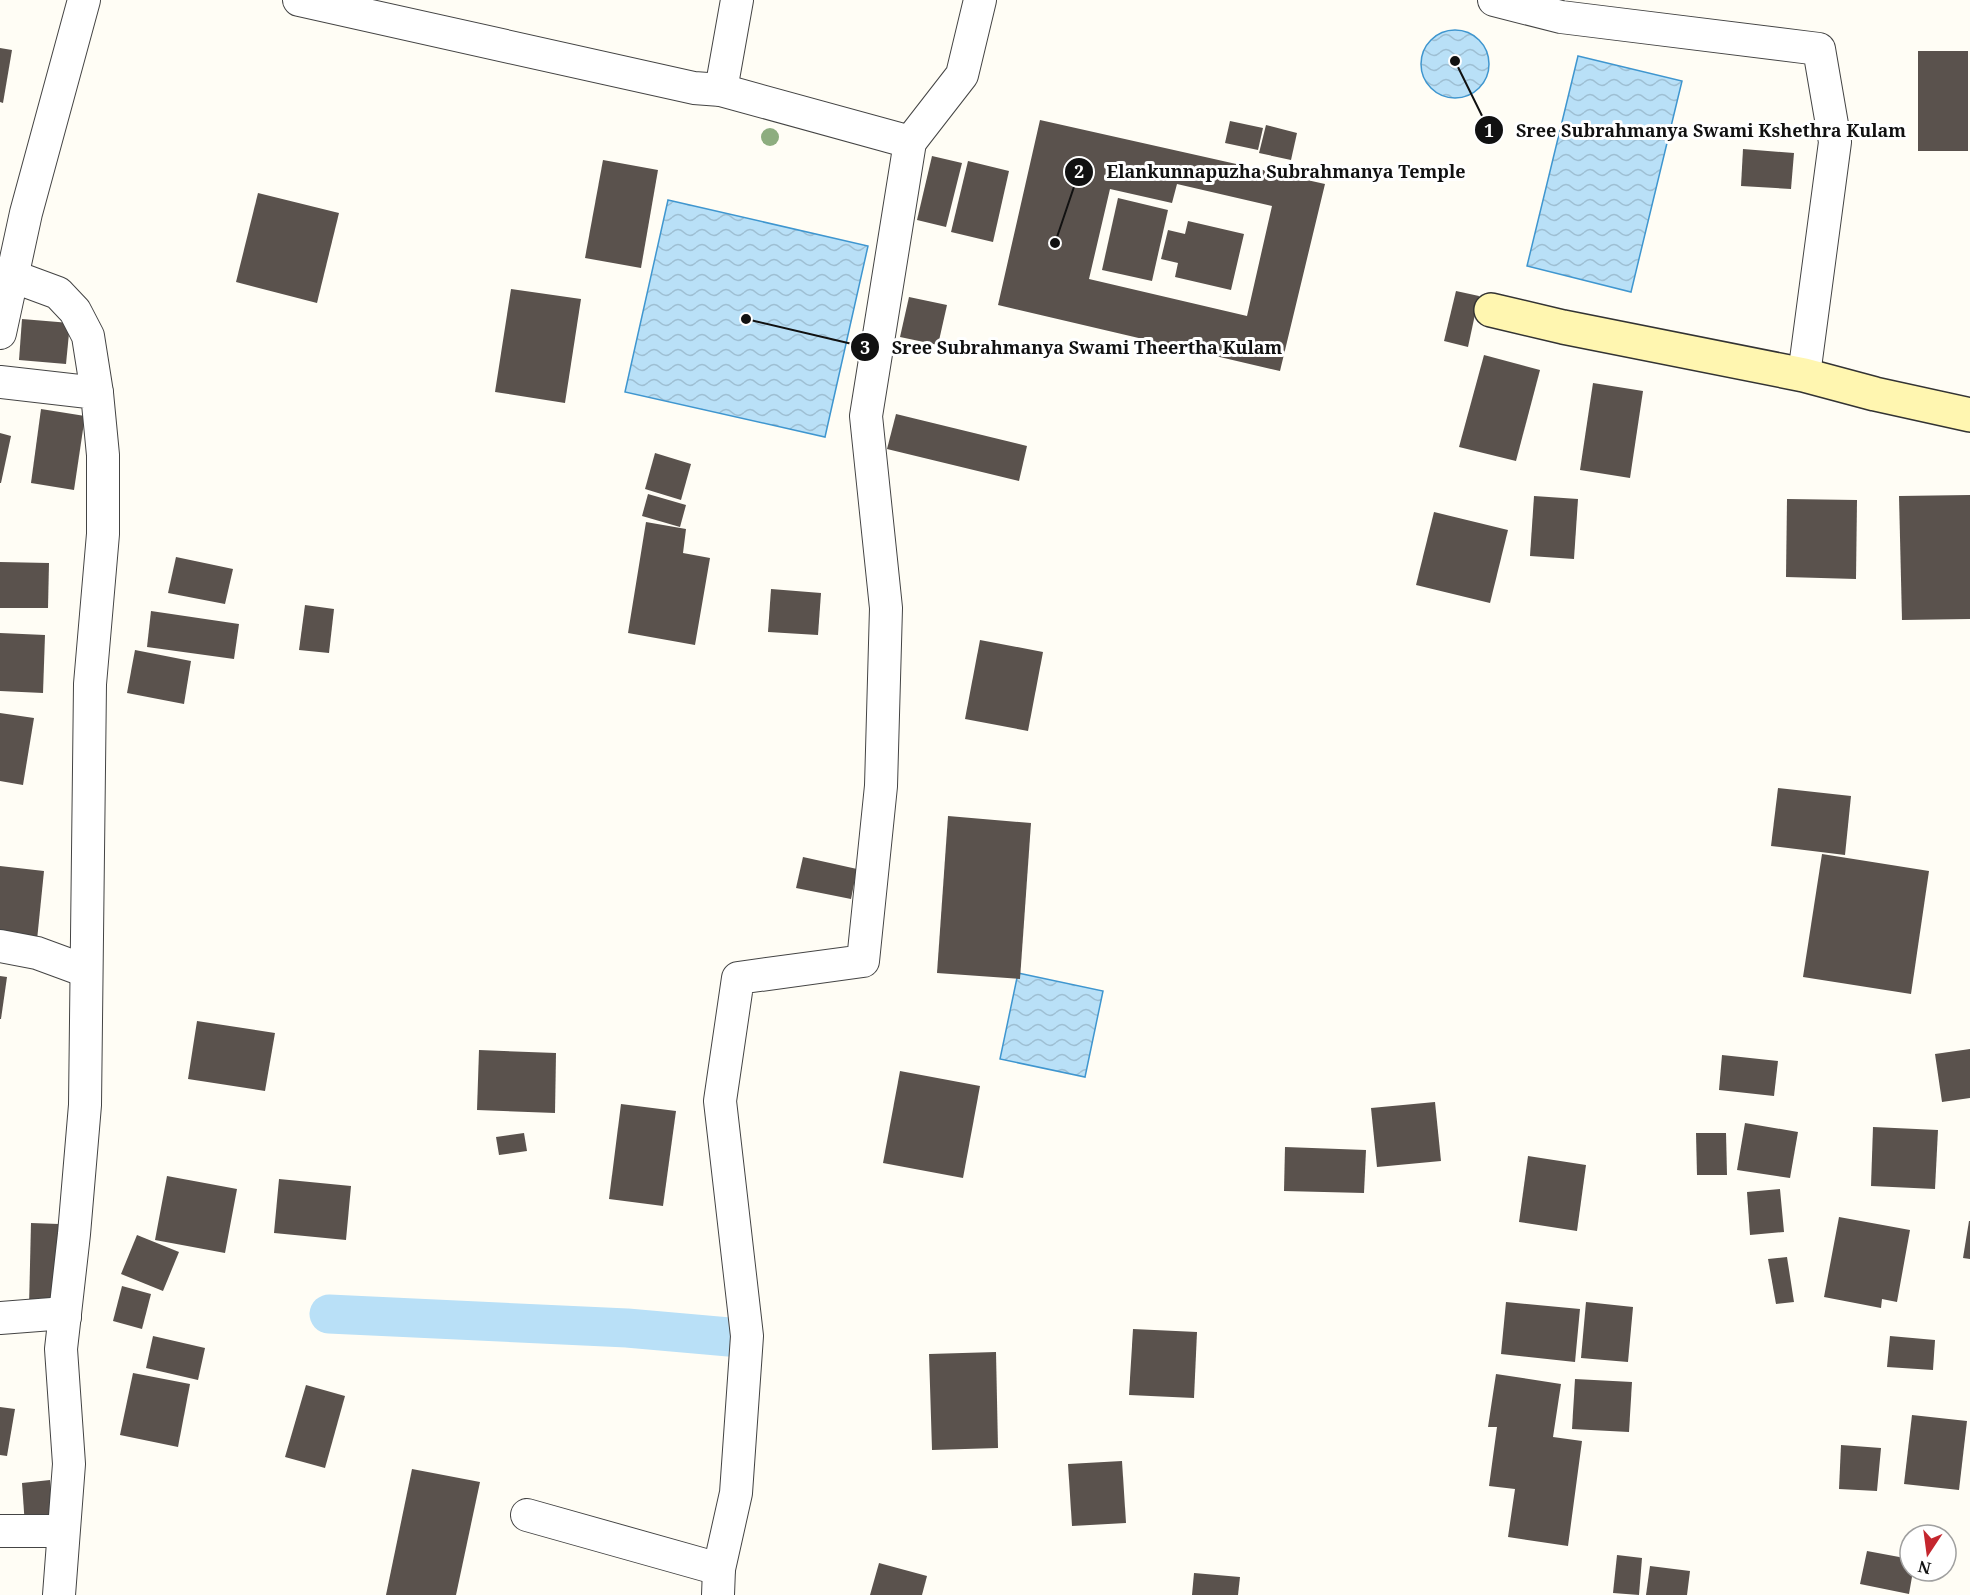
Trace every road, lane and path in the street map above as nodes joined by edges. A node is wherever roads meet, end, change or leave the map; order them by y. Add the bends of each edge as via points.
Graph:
1 (84, 0) edge
2 (299, 0) edge
3 (737, 0) edge
4 (981, 0) edge
5 (1494, 0) edge
6 (721, 90) junction
7 (910, 142) junction
8 (6, 275) edge
9 (1491, 310) dead end
10 (0, 333) edge
11 (1804, 375) junction
12 (0, 382) edge
13 (97, 393) junction
14 (1970, 415) edge
15 (0, 945) edge
16 (86, 971) junction
17 (65, 1317) junction
18 (0, 1318) edge
19 (527, 1515) dead end
20 (0, 1531) edge
21 (63, 1531) junction
22 (718, 1582) edge
23 (59, 1595) edge

1 - 8 street
2 - 6 street via 694,88
3 - 6 street
4 - 7 street via 962,75
5 - 11 street via 1561,17 1819,48 1835,142
6 - 7 street
7 - 22 street via 866,416 886,608 881,786 862,961 738,978 720,1101 747,1336 736,1493
8 - 10 street
8 - 13 street via 58,292 75,311 88,336
9 - 11 main road
11 - 14 main road
12 - 13 street
13 - 16 street via 103,534 90,684
15 - 16 street via 37,953
16 - 17 street via 85,1105
17 - 18 street via 52,1314
17 - 21 street via 61,1349 69,1464
19 - 22 street
20 - 21 street
21 - 23 street

